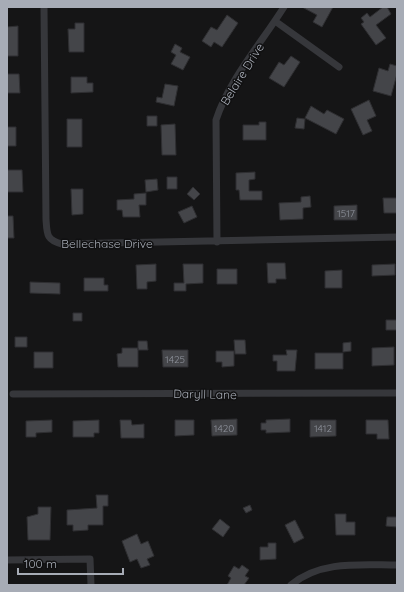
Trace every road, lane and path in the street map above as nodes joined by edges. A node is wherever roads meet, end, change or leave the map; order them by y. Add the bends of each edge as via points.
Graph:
1 (44, 7) edge
2 (284, 7) edge
3 (275, 21) junction
4 (339, 67) dead end
5 (397, 237) edge
6 (217, 242) junction
7 (13, 394) dead end
8 (397, 394) edge
9 (7, 560) edge
10 (397, 565) edge
11 (91, 585) edge
12 (291, 585) edge

1 - 6 street, Bellechase Drive via 48,238 52,242 62,244
2 - 3 street, Belaire Drive
3 - 4 street
3 - 6 street, Belaire Drive via 228,92 216,120
5 - 6 street, Bellechase Drive
7 - 8 street, Daryll Lane
9 - 11 street via 90,559
10 - 12 street via 323,568 298,579

